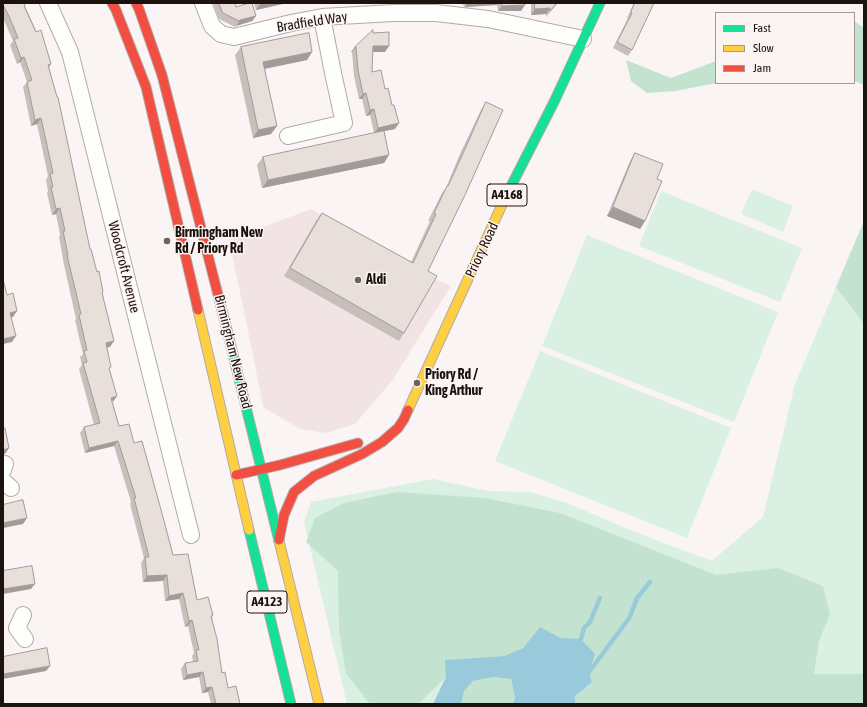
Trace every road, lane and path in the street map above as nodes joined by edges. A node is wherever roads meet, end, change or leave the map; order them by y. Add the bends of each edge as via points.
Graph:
1 (48, 3) edge
2 (112, 3) edge
3 (136, 3) edge
4 (203, 3) edge
5 (600, 3) edge
6 (437, 8) edge
7 (322, 17) junction
8 (583, 39) junction
9 (288, 136) dead end
10 (417, 390) junction
11 (397, 412) dead end
12 (364, 439) dead end
13 (262, 469) junction
14 (236, 475) junction
15 (191, 534) dead end
16 (279, 540) junction
17 (292, 704) edge
18 (319, 704) edge

1 - 15 street, Woodcroft Avenue via 70,52
2 - 14 main road, Birmingham New Road / A4123 via 146,87
3 - 13 main road, Birmingham New Road / A4123 via 162,75
4 - 7 street, Bradfield Way via 212,26 221,34 234,37
5 - 8 main road, Priory Road / A4168
6 - 7 street, Bradfield Way
6 - 8 street, Bradfield Way
7 - 9 street via 344,123
8 - 10 main road, Priory Road / A4168 via 503,203
10 - 11 main road, Priory Road / A4168
10 - 16 main road, Priory Road / A4168 via 401,424 382,442 314,476 294,492 284,515
12 - 13 main road via 353,445
13 - 14 main road
13 - 16 main road, Birmingham New Road / A4123
14 - 17 main road, Birmingham New Road / A4123
16 - 18 main road, Birmingham New Road / A4123

